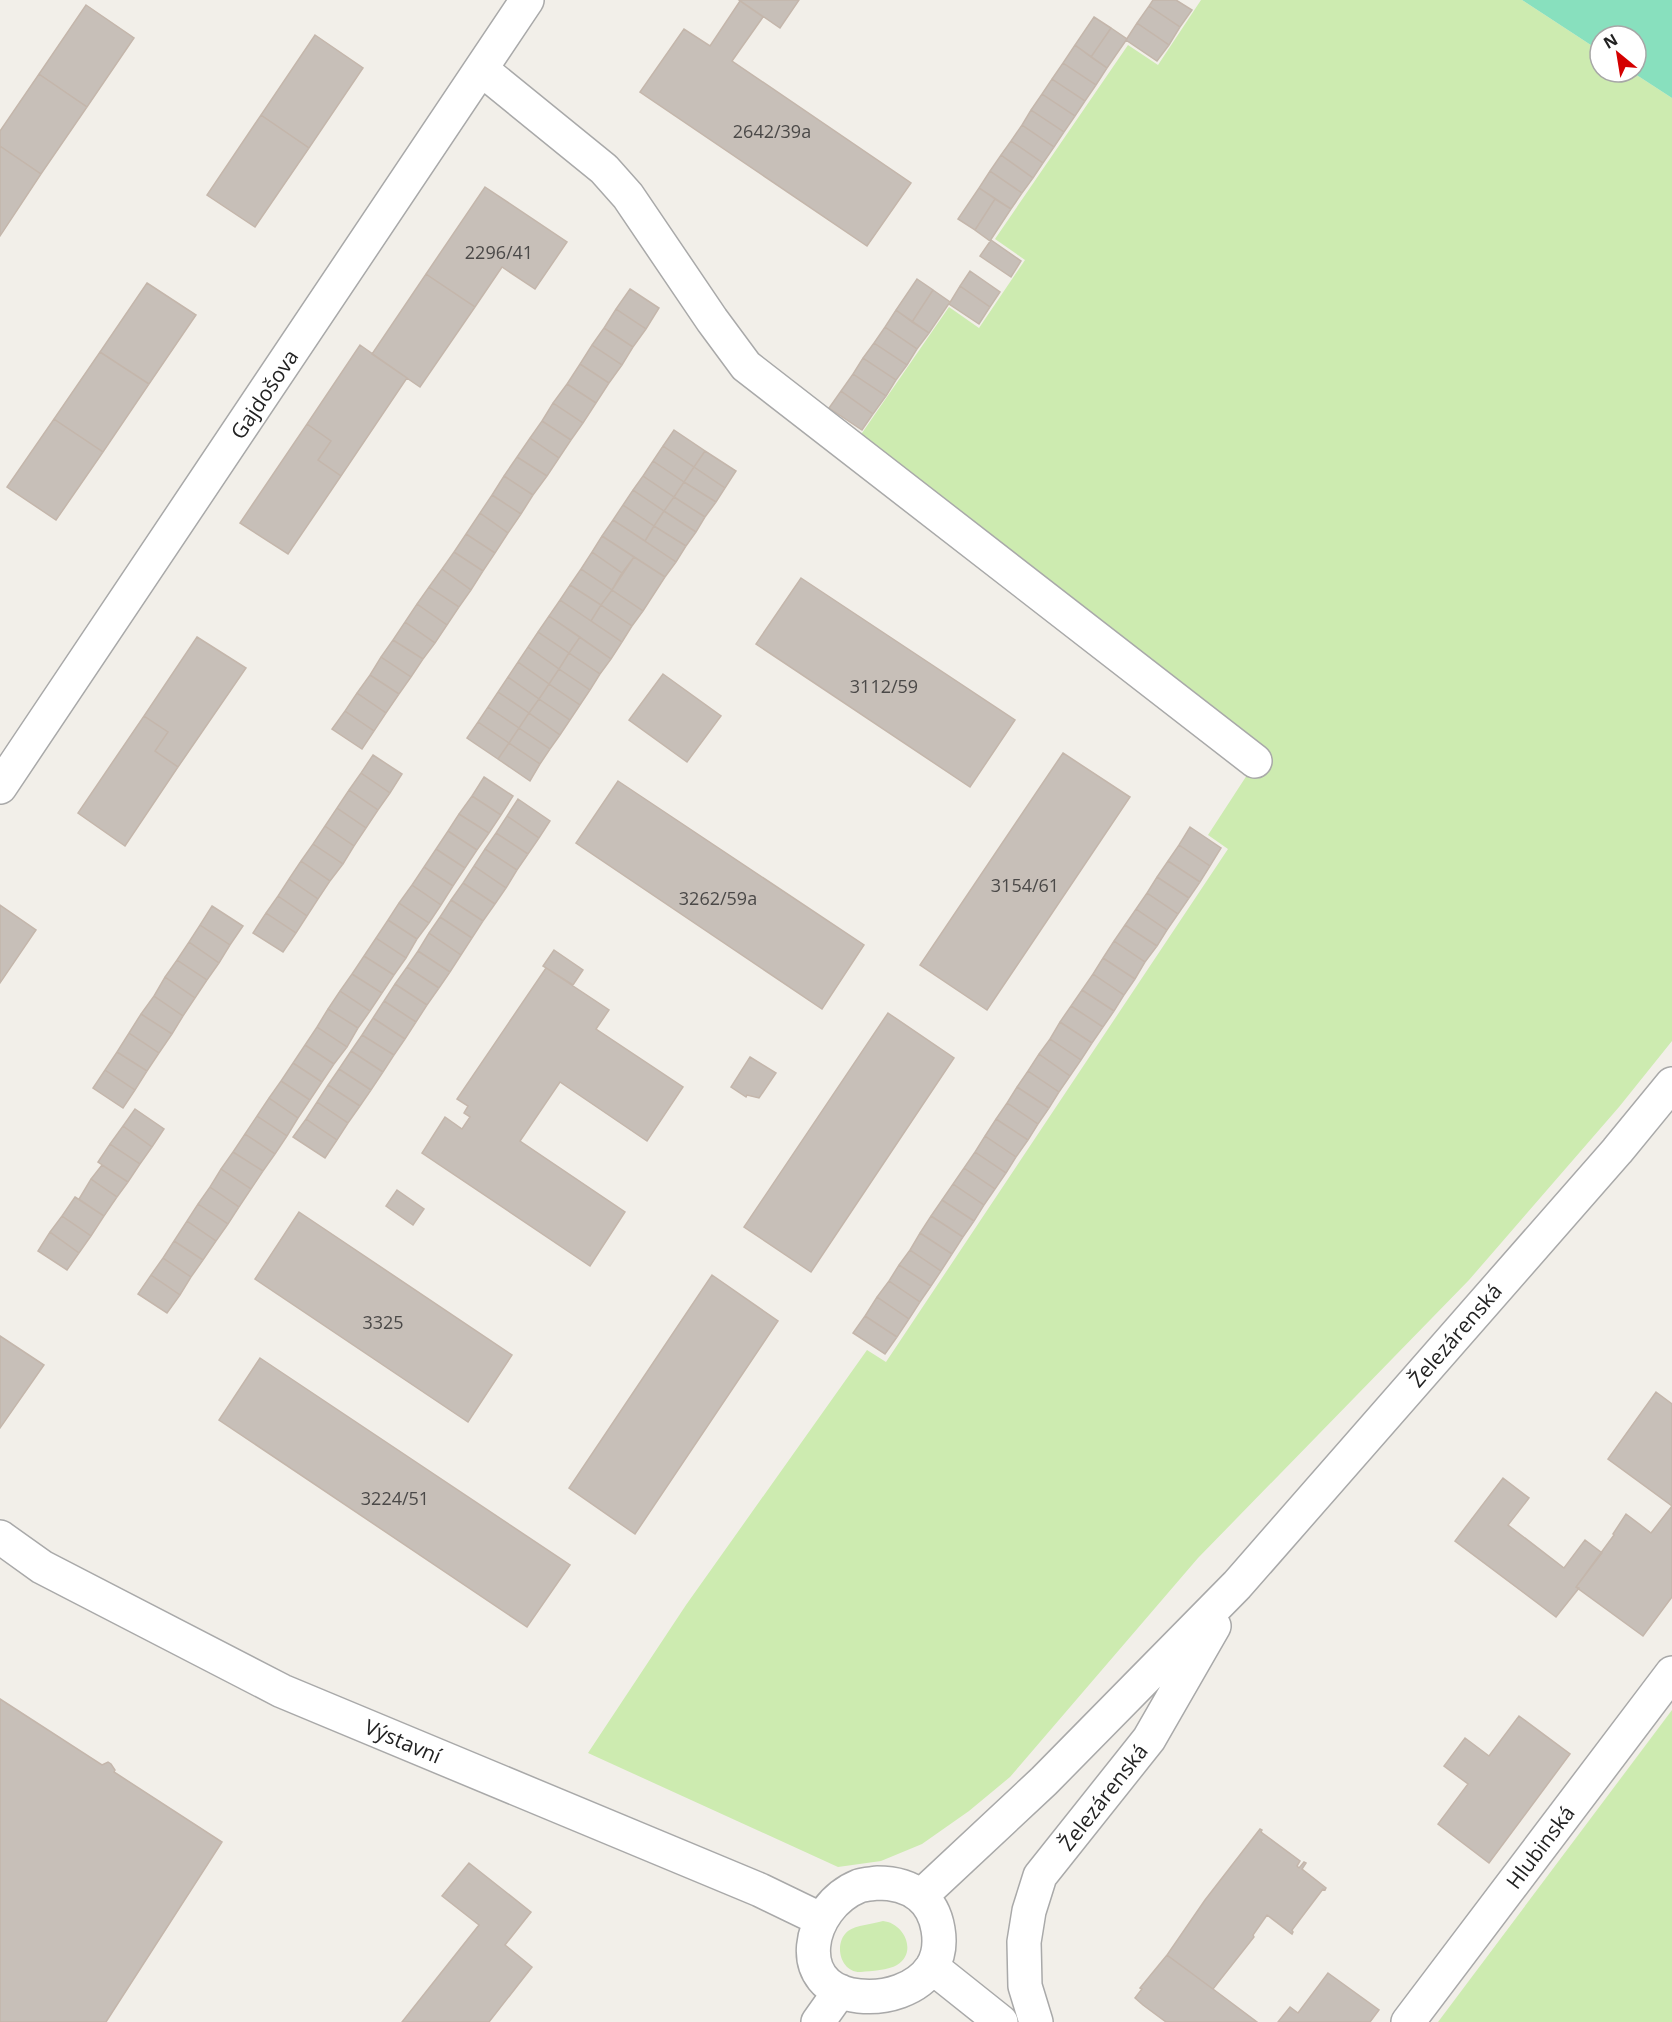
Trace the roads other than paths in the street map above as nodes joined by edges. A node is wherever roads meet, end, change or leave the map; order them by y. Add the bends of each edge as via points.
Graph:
1 (527, 0) edge
2 (481, 69) junction
3 (1255, 761) dead end
4 (0, 787) edge
5 (1672, 1084) edge
6 (0, 1537) edge
7 (1237, 1586) junction
8 (1672, 1673) edge
9 (921, 1896) junction
10 (820, 1919) junction
11 (932, 1967) junction
12 (840, 1990) junction
13 (818, 2022) edge
14 (1001, 2022) edge
15 (1036, 2022) edge
16 (1408, 2022) edge

1 - 2 street, Gajdošova
2 - 3 street via 604,169 628,196 746,366
2 - 4 street, Gajdošova
5 - 7 street, Železárenská
6 - 10 street, Výstavní via 42,1567 282,1691 760,1890
7 - 9 street, Železárenská via 1044,1781
7 - 15 street, Železárenská via 1149,1739 1040,1876 1024,1942 1025,1986
8 - 16 street, Hlubinská
9 - 10 street via 893,1883 860,1885 832,1904
9 - 11 street via 937,1922 938,1953
10 - 12 street via 812,1947 815,1963 829,1984
11 - 12 street via 920,1979 891,1994 874,1997
11 - 14 street
12 - 13 street

